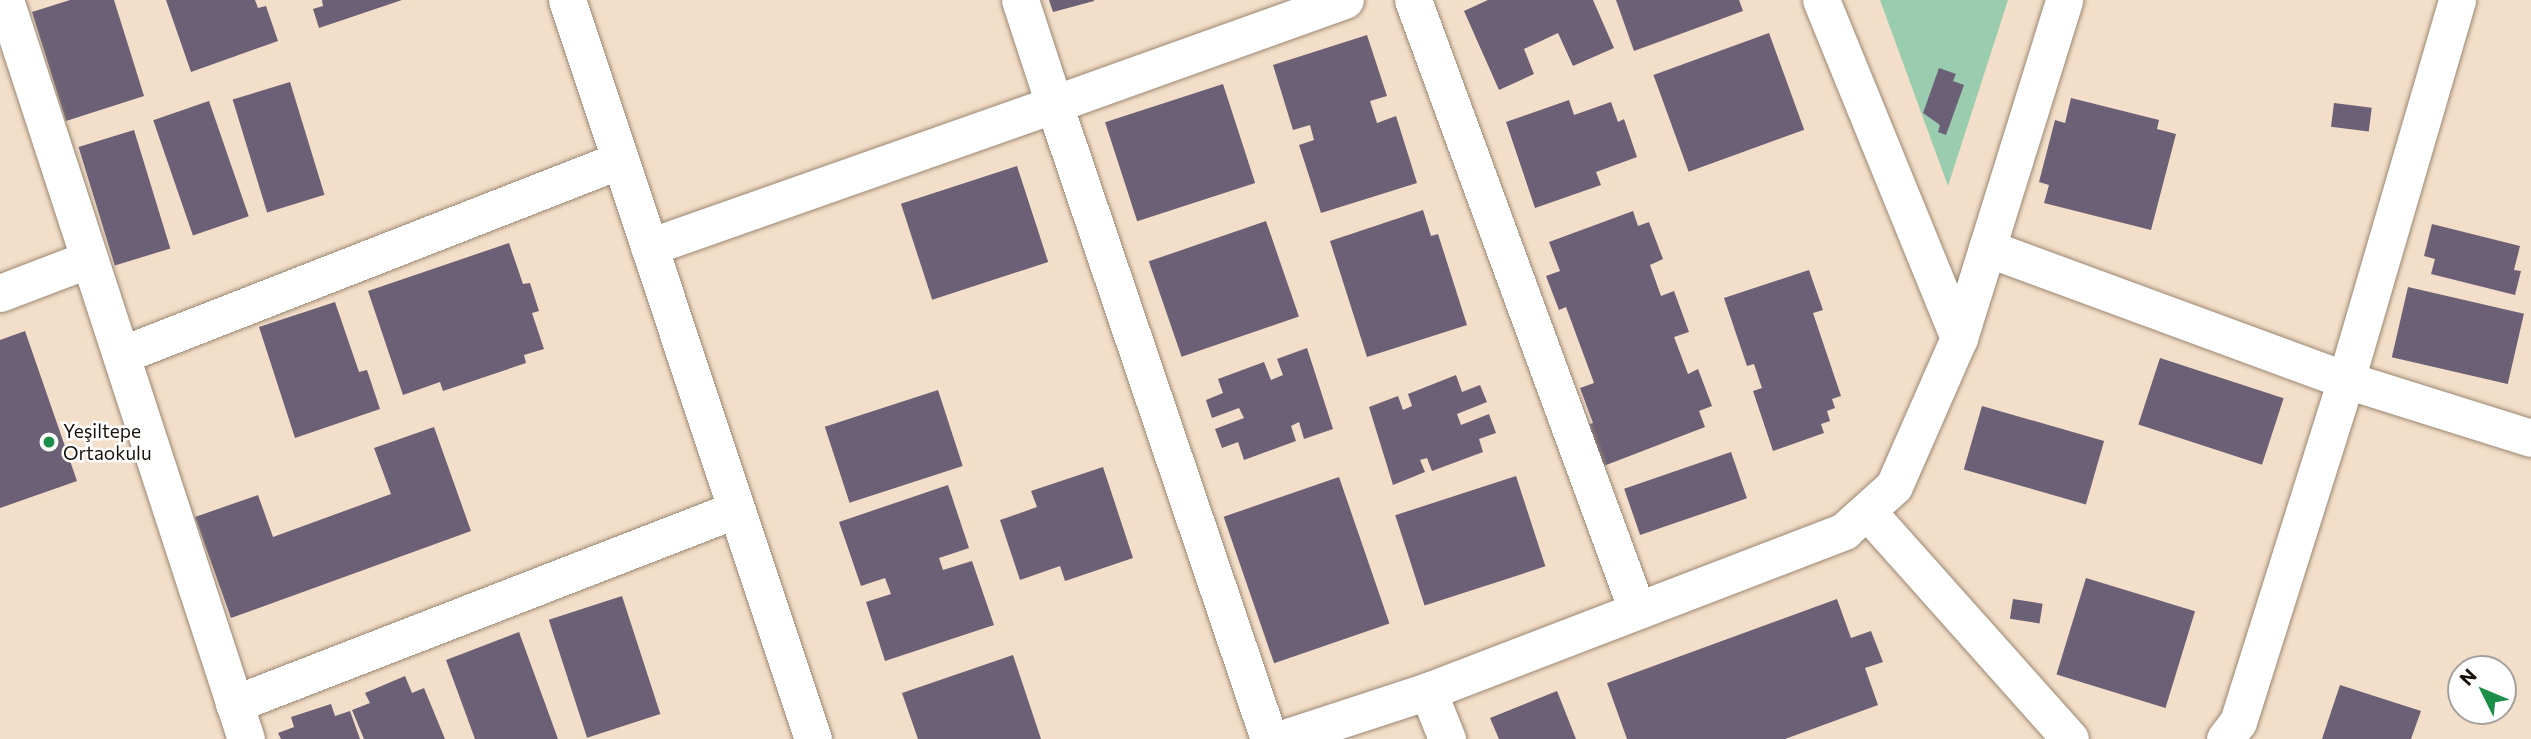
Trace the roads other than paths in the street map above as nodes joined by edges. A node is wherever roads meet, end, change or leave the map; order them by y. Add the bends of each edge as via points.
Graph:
1 (5, 0) edge
2 (567, 0) edge
3 (1020, 0) edge
4 (1345, 0) edge
5 (1413, 0) edge
6 (1821, 0) edge
7 (2064, 0) edge
8 (2457, 0) edge
9 (1054, 104) junction
10 (620, 160) junction
11 (649, 247) junction
12 (1987, 248) junction
13 (89, 259) junction
14 (0, 293) edge
15 (1959, 338) junction
16 (121, 355) junction
17 (2346, 380) junction
18 (2531, 438) edge
19 (737, 509) junction
20 (1867, 510) junction
21 (1637, 610) junction
22 (1429, 691) junction
23 (234, 704) junction
24 (246, 739) edge
25 (813, 739) edge
26 (1269, 739) edge
27 (1281, 739) edge
28 (1447, 739) edge
29 (2070, 739) edge
30 (2225, 739) edge

1 - 13 street
2 - 10 street
3 - 9 street
4 - 9 street
5 - 21 street
6 - 15 street
7 - 12 street
8 - 17 street
9 - 11 street
9 - 26 street
10 - 11 street
10 - 16 street
11 - 19 street
12 - 15 street
12 - 17 street
13 - 14 street
13 - 16 street
15 - 20 street via 1894,486
16 - 23 street
17 - 18 street
17 - 30 street via 2238,722
19 - 23 street
19 - 25 street
20 - 21 street via 1844,531
20 - 29 street
21 - 22 street
22 - 27 street
22 - 28 street
23 - 24 street

